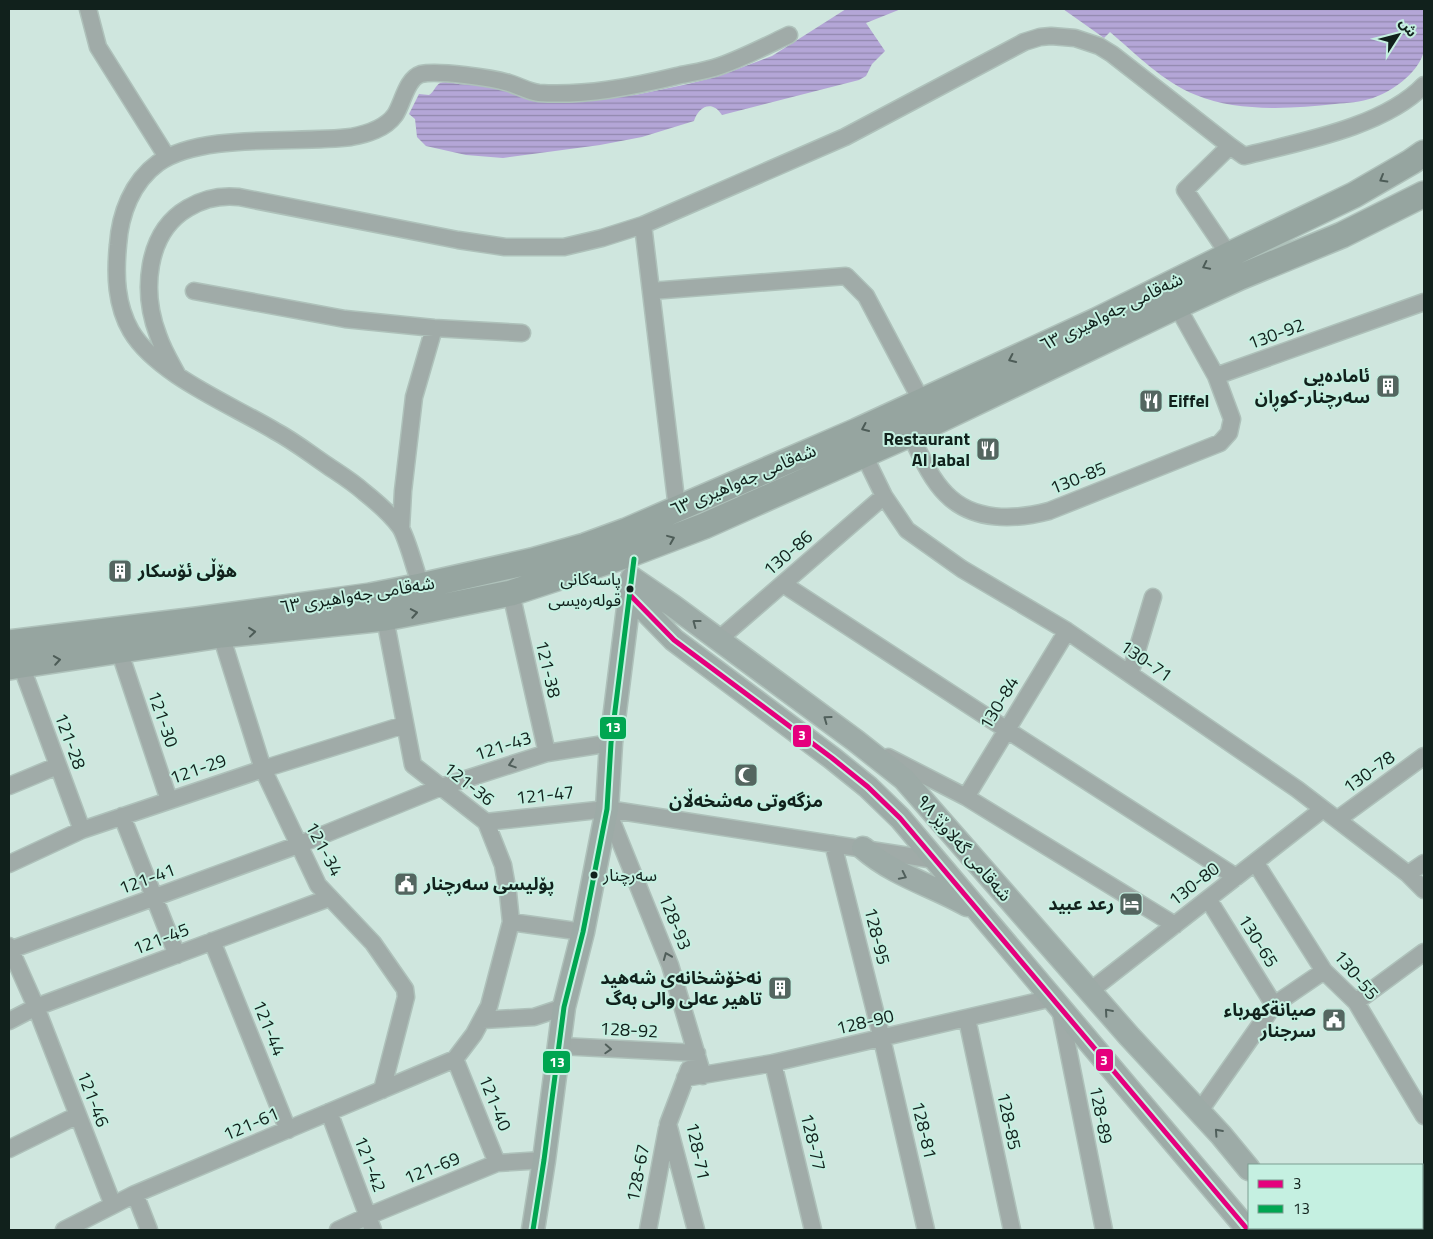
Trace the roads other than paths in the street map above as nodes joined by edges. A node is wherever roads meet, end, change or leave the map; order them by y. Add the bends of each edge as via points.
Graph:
1 (88, 9) edge
2 (789, 35) dead end
3 (1424, 85) edge
4 (1230, 146) junction
5 (1424, 153) edge
6 (167, 157) junction
7 (1424, 194) edge
8 (1424, 205) edge
9 (643, 225) junction
10 (1342, 235) junction
11 (1229, 255) junction
12 (194, 291) dead end
13 (651, 291) junction
14 (1424, 302) edge
15 (1178, 306) junction
16 (434, 328) junction
17 (522, 333) dead end
18 (178, 376) junction
19 (1216, 376) junction
20 (922, 402) junction
21 (910, 434) junction
22 (864, 455) junction
23 (884, 496) junction
24 (677, 508) junction
25 (401, 528) junction
26 (630, 542) junction
27 (783, 584) junction
28 (421, 586) junction
29 (631, 586) junction
30 (511, 593) junction
31 (380, 594) junction
32 (1153, 597) dead end
33 (385, 618) junction
34 (1066, 630) junction
35 (221, 635) junction
36 (718, 640) junction
37 (9, 642) edge
38 (119, 650) junction
39 (15, 666) edge
40 (1130, 674) junction
41 (784, 688) junction
42 (769, 710) junction
43 (404, 725) junction
44 (1007, 730) junction
45 (856, 741) junction
46 (611, 743) junction
47 (547, 754) junction
48 (1424, 756) edge
49 (57, 766) junction
50 (263, 769) junction
51 (9, 786) edge
52 (441, 787) junction
53 (966, 797) junction
54 (169, 800) junction
55 (607, 808) junction
56 (1323, 809) junction
57 (122, 816) junction
58 (1338, 819) junction
59 (486, 822) junction
60 (82, 830) junction
61 (959, 843) junction
62 (833, 844) junction
63 (298, 845) junction
64 (863, 848) junction
65 (935, 860) junction
66 (1254, 862) junction
67 (1424, 863) edge
68 (9, 864) edge
69 (1408, 874) junction
70 (1236, 877) junction
71 (1424, 890) edge
72 (154, 898) junction
73 (329, 898) junction
74 (1208, 899) junction
75 (981, 914) junction
76 (511, 922) junction
77 (1175, 925) junction
78 (583, 932) junction
79 (212, 942) junction
80 (1424, 952) edge
81 (177, 955) junction
82 (11, 956) edge
83 (1324, 971) junction
84 (1090, 991) junction
85 (1356, 1002) junction
86 (1056, 1003) junction
87 (1274, 1005) junction
88 (36, 1007) junction
89 (564, 1007) junction
90 (967, 1019) junction
91 (482, 1020) junction
92 (9, 1021) edge
93 (882, 1039) junction
94 (560, 1046) junction
95 (697, 1053) junction
96 (455, 1059) junction
97 (774, 1063) junction
98 (703, 1076) junction
99 (685, 1078) junction
100 (382, 1090) junction
101 (330, 1112) junction
102 (1199, 1112) junction
103 (78, 1115) junction
104 (1424, 1116) edge
105 (668, 1124) junction
106 (288, 1130) junction
107 (9, 1150) edge
108 (544, 1160) junction
109 (497, 1163) junction
110 (1248, 1168) edge
111 (135, 1194) junction
112 (113, 1205) junction
113 (371, 1223) edge
114 (64, 1230) edge
115 (149, 1230) edge
116 (338, 1230) edge
117 (533, 1230) edge
118 (648, 1230) edge
119 (696, 1230) edge
120 (813, 1230) edge
121 (926, 1230) edge
122 (1012, 1230) edge
123 (1104, 1230) edge
124 (1248, 1230) edge

1 - 6 street via 98,46
2 - 6 street via 720,66 628,88 539,92 487,78 425,73 410,83 395,115 378,130 345,137 212,145
3 - 4 street via 1383,115 1332,133 1244,156
4 - 9 street via 1105,49 1075,38 1040,37 1024,42 845,136
4 - 11 street via 1185,190
5 -> 11 main road, شەقامی جەواهیری ٦٣ via 1354,195
6 - 18 street via 145,175 131,197 121,221 116,271 120,300 133,334 157,361
7 - 10 main road, شەقامی جەواهیری ٦٣
8 - 10 main road
9 - 13 street
9 - 18 street via 564,247 505,247 239,197 223,196 202,201 175,216 165,228 158,239 150,270 152,313 157,334
10 - 15 main road, شەقامی جەواهیری ٦٣
11 -> 20 main road, شەقامی جەواهیری ٦٣
12 - 16 street via 345,320
13 - 20 street via 846,276 866,296
13 - 24 street
14 - 19 street, 130-92
15 - 19 street
15 - 21 main road, شەقامی جەواهیری ٦٣
16 - 17 street
16 - 25 street via 414,397
18 - 25 street via 278,432 363,490
19 - 21 street, 130-85 via 1232,419 1229,433 1220,443 1027,517 1006,518 962,506 946,494
20 -> 24 main road, شەقامی جەواهیری ٦٣
21 - 22 main road, شەقامی جەواهیری ٦٣
22 - 23 street, 130-71
26 -> 22 main road, شەقامی جەواهیری ٦٣ via 704,526
23 - 27 street, 130-86
23 - 34 street, 130-71 via 907,530 962,569
24 - 26 main road, شەقامی جەواهیری ٦٣
25 - 28 street
26 - 28 main road, شەقامی جەواهیری ٦٣ via 585,546
26 - 29 main road
26 - 30 main road, شەقامی جەواهیری ٦٣
27 - 36 street, 130-86
27 - 44 street
28 - 31 main road, شەقامی جەواهیری ٦٣
36 -> 29 main road, شەقامی گەلاوێژ ٩٨
29 - 42 main road, شەقامی گەلاوێژ ٩٨ via 674,640
29 - 46 main road
33 -> 30 main road, شەقامی جەواهیری ٦٣
30 - 47 street, 121-38
31 - 33 street, 121-36
31 - 37 main road, شەقامی جەواهیری ٦٣
32 - 40 street
35 -> 33 main road, شەقامی جەواهیری ٦٣
33 - 43 street, 121-36
34 - 40 street, 130-71
34 - 44 street, 130-84
35 - 38 main road, شەقامی جەواهیری ٦٣
35 - 50 street, 121-34
36 - 41 main road, شەقامی گەلاوێژ ٩٨
39 -> 38 main road, شەقامی جەواهیری ٦٣
38 - 54 street, 121-30
39 - 49 street, 121-28
40 - 56 street, 130-71
41 - 42 main road
45 -> 41 main road, شەقامی گەلاوێژ ٩٨
42 - 65 main road, شەقامی گەلاوێژ ٩٨ via 868,787 900,818
43 - 50 street, 121-29
43 - 52 street, 121-36 via 413,765
44 - 53 street, 130-84
44 - 70 street
45 - 53 street
45 - 61 main road, شەقامی گەلاوێژ ٩٨ via 904,779
46 - 47 street, 121-43
46 - 55 main road
47 -> 52 street, 121-43
48 - 58 street, 130-78
49 - 51 street
49 - 60 street, 121-28
50 - 54 street, 121-29
50 - 63 street, 121-34
52 - 59 street, 121-36
52 - 63 street, 121-43
53 - 77 street
54 - 57 street, 121-29
55 - 59 street, 121-47
55 - 62 street, 121-47
55 - 78 main road
95 -> 55 street, 128-93 via 670,965
56 - 58 street, 130-71
56 - 66 street, 130-80
57 - 60 street, 121-29
57 - 72 street
58 - 69 street, 130-71
59 - 76 street, 121-36 via 503,865
60 - 68 street, 121-29
61 - 65 main road
61 - 84 main road, شەقامی گەلاوێژ ٩٨
62 - 64 street, 121-47
62 - 93 street, 128-95
63 - 72 street, 121-41
63 - 73 street, 121-34 via 318,885
64 - 65 street, 121-47
64 -> 75 main road via 893,870 941,891
65 - 75 main road, شەقامی گەلاوێژ ٩٨
66 - 70 street, 130-80
66 - 83 street, 130-55
67 - 69 street
69 - 71 street, 130-71
70 - 74 street, 130-80
72 - 81 street
72 - 82 street, 121-41
73 - 79 street, 121-45
73 - 100 street, 121-34 via 373,943 405,989 406,997
74 - 77 street, 130-80
74 - 87 street, 130-65
75 - 86 main road, شەقامی گەلاوێژ ٩٨
76 - 78 street
76 - 91 street, 121-36 via 489,1006
77 - 84 street, 130-80
78 - 89 main road
79 - 81 street, 121-45
79 - 106 street, 121-44
80 - 85 street
81 - 88 street, 121-45
82 - 88 street, 121-46
83 - 85 street, 130-55
83 - 87 street
102 -> 84 main road, شەقامی گەلاوێژ ٩٨
85 - 104 street, 130-55
86 - 90 street, 128-90
86 - 123 street, 128-89
86 - 124 main road, شەقامی گەلاوێژ ٩٨
87 - 102 street
88 - 92 street, 121-45
88 - 103 street, 121-46
89 - 91 street via 534,1017
89 - 94 main road
90 - 93 street, 128-90
90 - 122 street, 128-85
91 - 96 street, 121-36
93 - 97 street, 128-90
93 - 121 street, 128-81
94 -> 95 street, 128-92
94 - 108 main road
95 - 98 street, 128-93
95 - 99 street, 128-71
96 - 100 street, 121-61
96 - 109 street, 121-40
97 - 98 street, 128-90
97 - 120 street, 128-77
98 - 99 street, 128-90
99 - 105 street, 128-71
100 - 101 street, 121-61
101 - 106 street, 121-61
101 - 113 street, 121-42
110 -> 102 main road, شەقامی گەلاوێژ ٩٨
103 - 107 street
103 - 112 street, 121-46
105 - 118 street, 128-67
105 - 119 street, 128-71
106 - 111 street, 121-61
108 - 109 street, 121-69
108 - 117 main road
109 - 113 street, 121-69
111 - 112 street, 121-61
111 - 115 street
112 - 114 street, 121-61
113 - 116 street, 121-69

